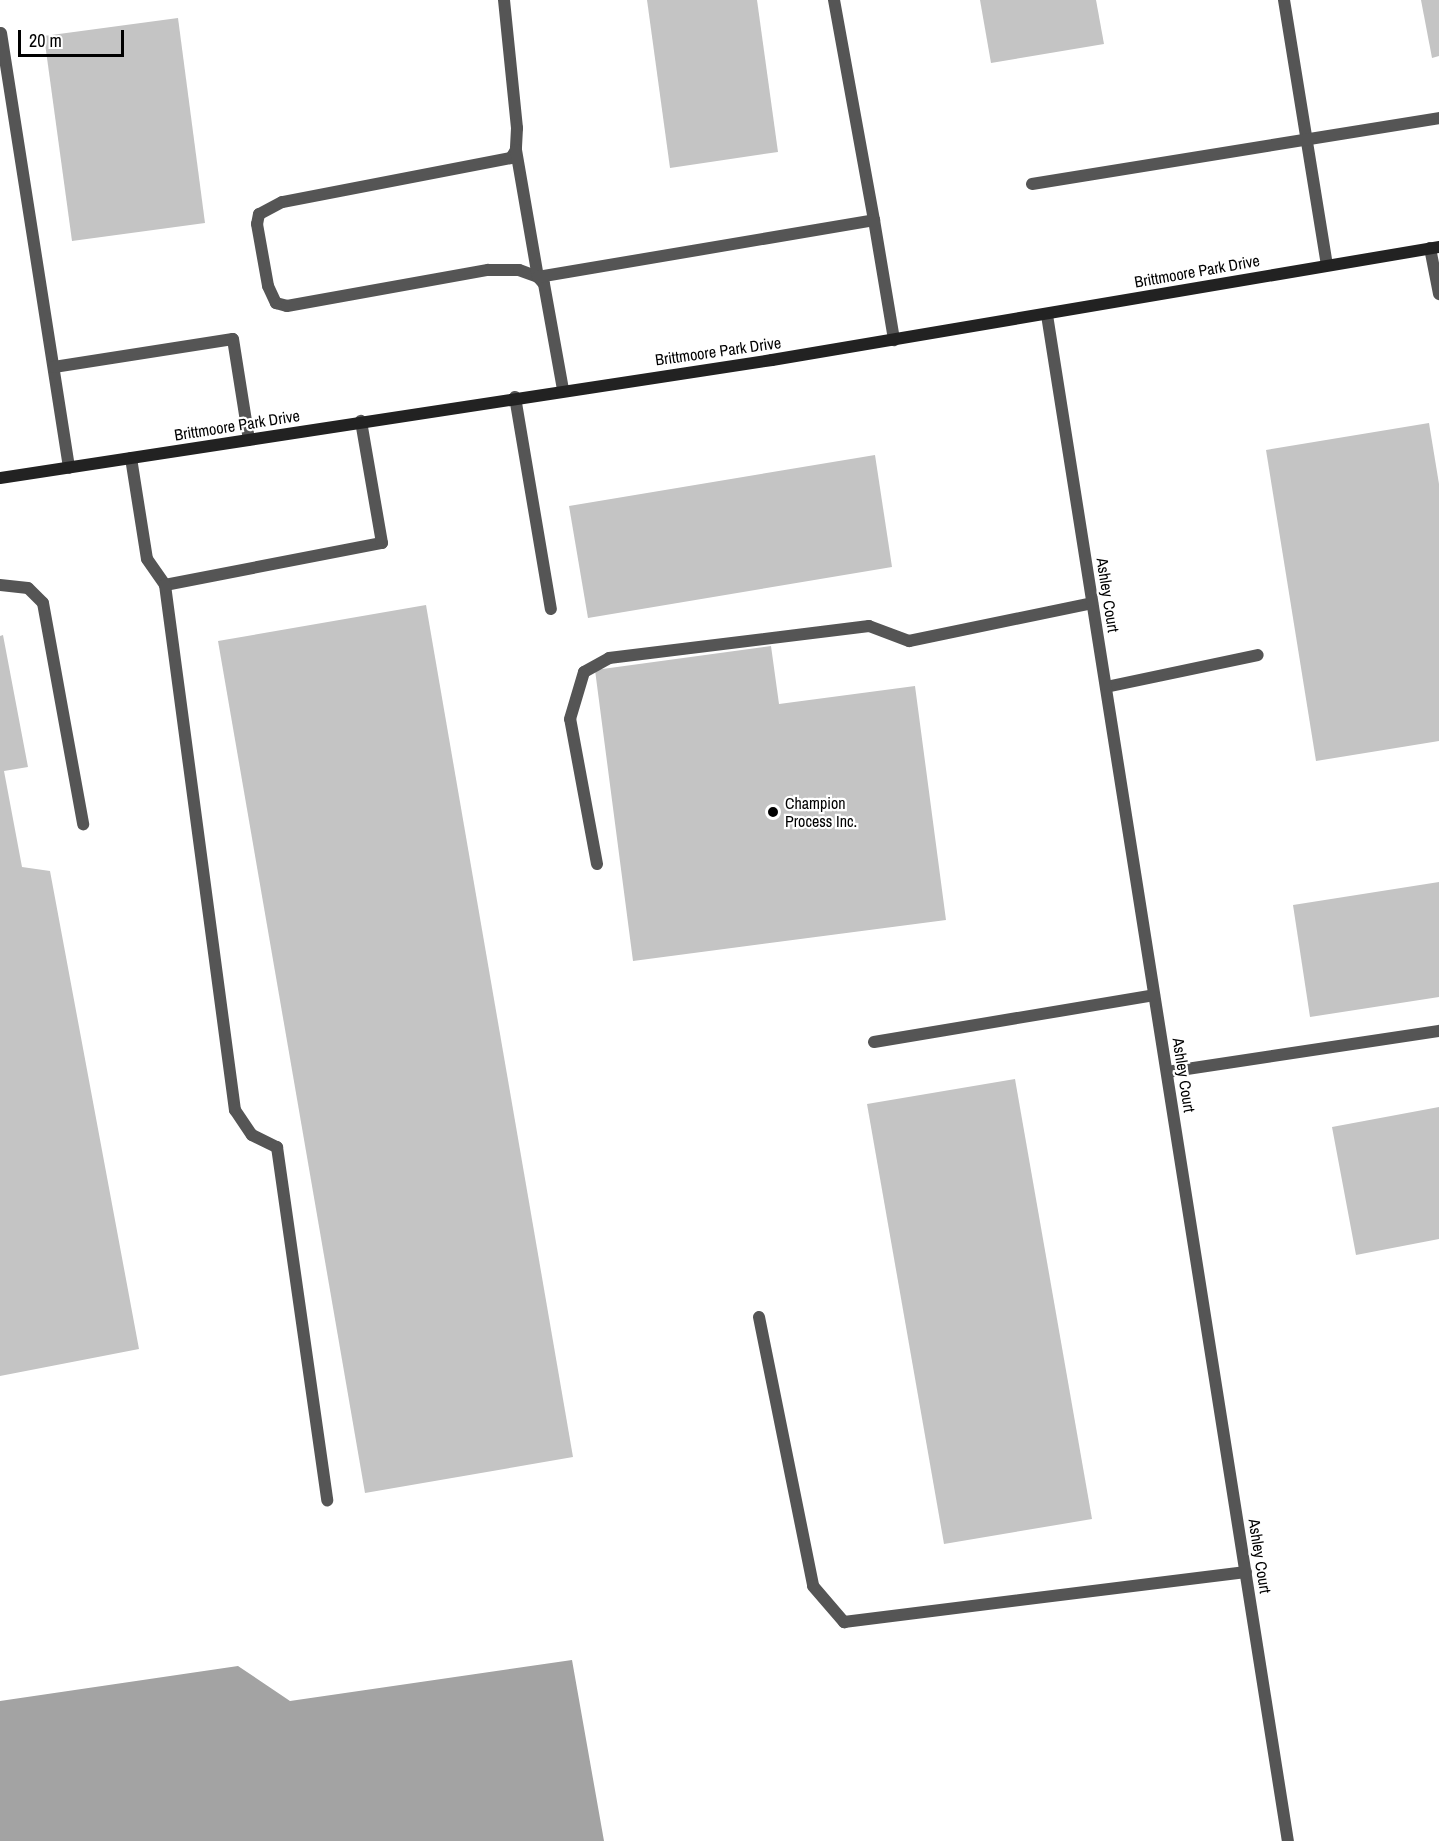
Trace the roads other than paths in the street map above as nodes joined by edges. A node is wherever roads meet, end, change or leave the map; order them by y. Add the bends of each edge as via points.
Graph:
1 (504, 0) edge
2 (834, 0) edge
3 (1284, 0) edge
4 (1, 33) edge
5 (1439, 118) edge
6 (1306, 141) junction
7 (516, 150) junction
8 (1032, 184) dead end
9 (874, 220) junction
10 (1435, 248) edge
11 (1327, 265) junction
12 (538, 277) junction
13 (1439, 294) edge
14 (1047, 315) junction
15 (894, 340) junction
16 (54, 367) junction
17 (563, 390) junction
18 (515, 397) junction
19 (361, 421) junction
20 (249, 440) junction
21 (131, 458) junction
22 (69, 468) junction
23 (0, 478) edge
24 (0, 585) edge
25 (165, 585) junction
26 (1092, 603) junction
27 (551, 609) dead end
28 (1258, 655) dead end
29 (1106, 687) junction
30 (83, 824) dead end
31 (597, 864) dead end
32 (1154, 995) junction
33 (1439, 1030) edge
34 (874, 1042) dead end
35 (1167, 1072) junction
36 (759, 1317) dead end
37 (327, 1500) dead end
38 (1246, 1572) junction
39 (1288, 1841) edge

1 - 7 street
2 - 9 street
3 - 6 street
4 - 16 street
5 - 6 street
6 - 8 street
6 - 11 street
7 - 12 street
7 - 12 street via 501,163 270,206 260,214 257,224 276,303 287,306 488,270 519,270
9 - 12 street
9 - 15 street
10 - 11 street, Brittmoore Park Drive
10 - 13 street
11 - 14 street, Brittmoore Park Drive
12 - 17 street via 544,284
14 - 15 street, Brittmoore Park Drive
14 - 26 street, Ashley Court
15 - 17 street, Brittmoore Park Drive
16 - 20 street via 233,339
16 - 22 street
17 - 18 street, Brittmoore Park Drive
18 - 19 street, Brittmoore Park Drive
18 - 27 street
19 - 20 street, Brittmoore Park Drive
19 - 25 street via 382,543
20 - 21 street, Brittmoore Park Drive
21 - 22 street, Brittmoore Park Drive
21 - 25 street via 147,559
22 - 23 street, Brittmoore Park Drive
24 - 30 street via 28,588 43,603
25 - 37 street via 235,1110 252,1135 277,1147
26 - 29 street, Ashley Court
26 - 31 street via 909,641 869,626 609,658 584,672 570,719
28 - 29 street
29 - 32 street, Ashley Court
32 - 34 street
32 - 35 street, Ashley Court
33 - 35 street
35 - 38 street, Ashley Court
36 - 38 street via 813,1586 844,1622
38 - 39 street, Ashley Court

